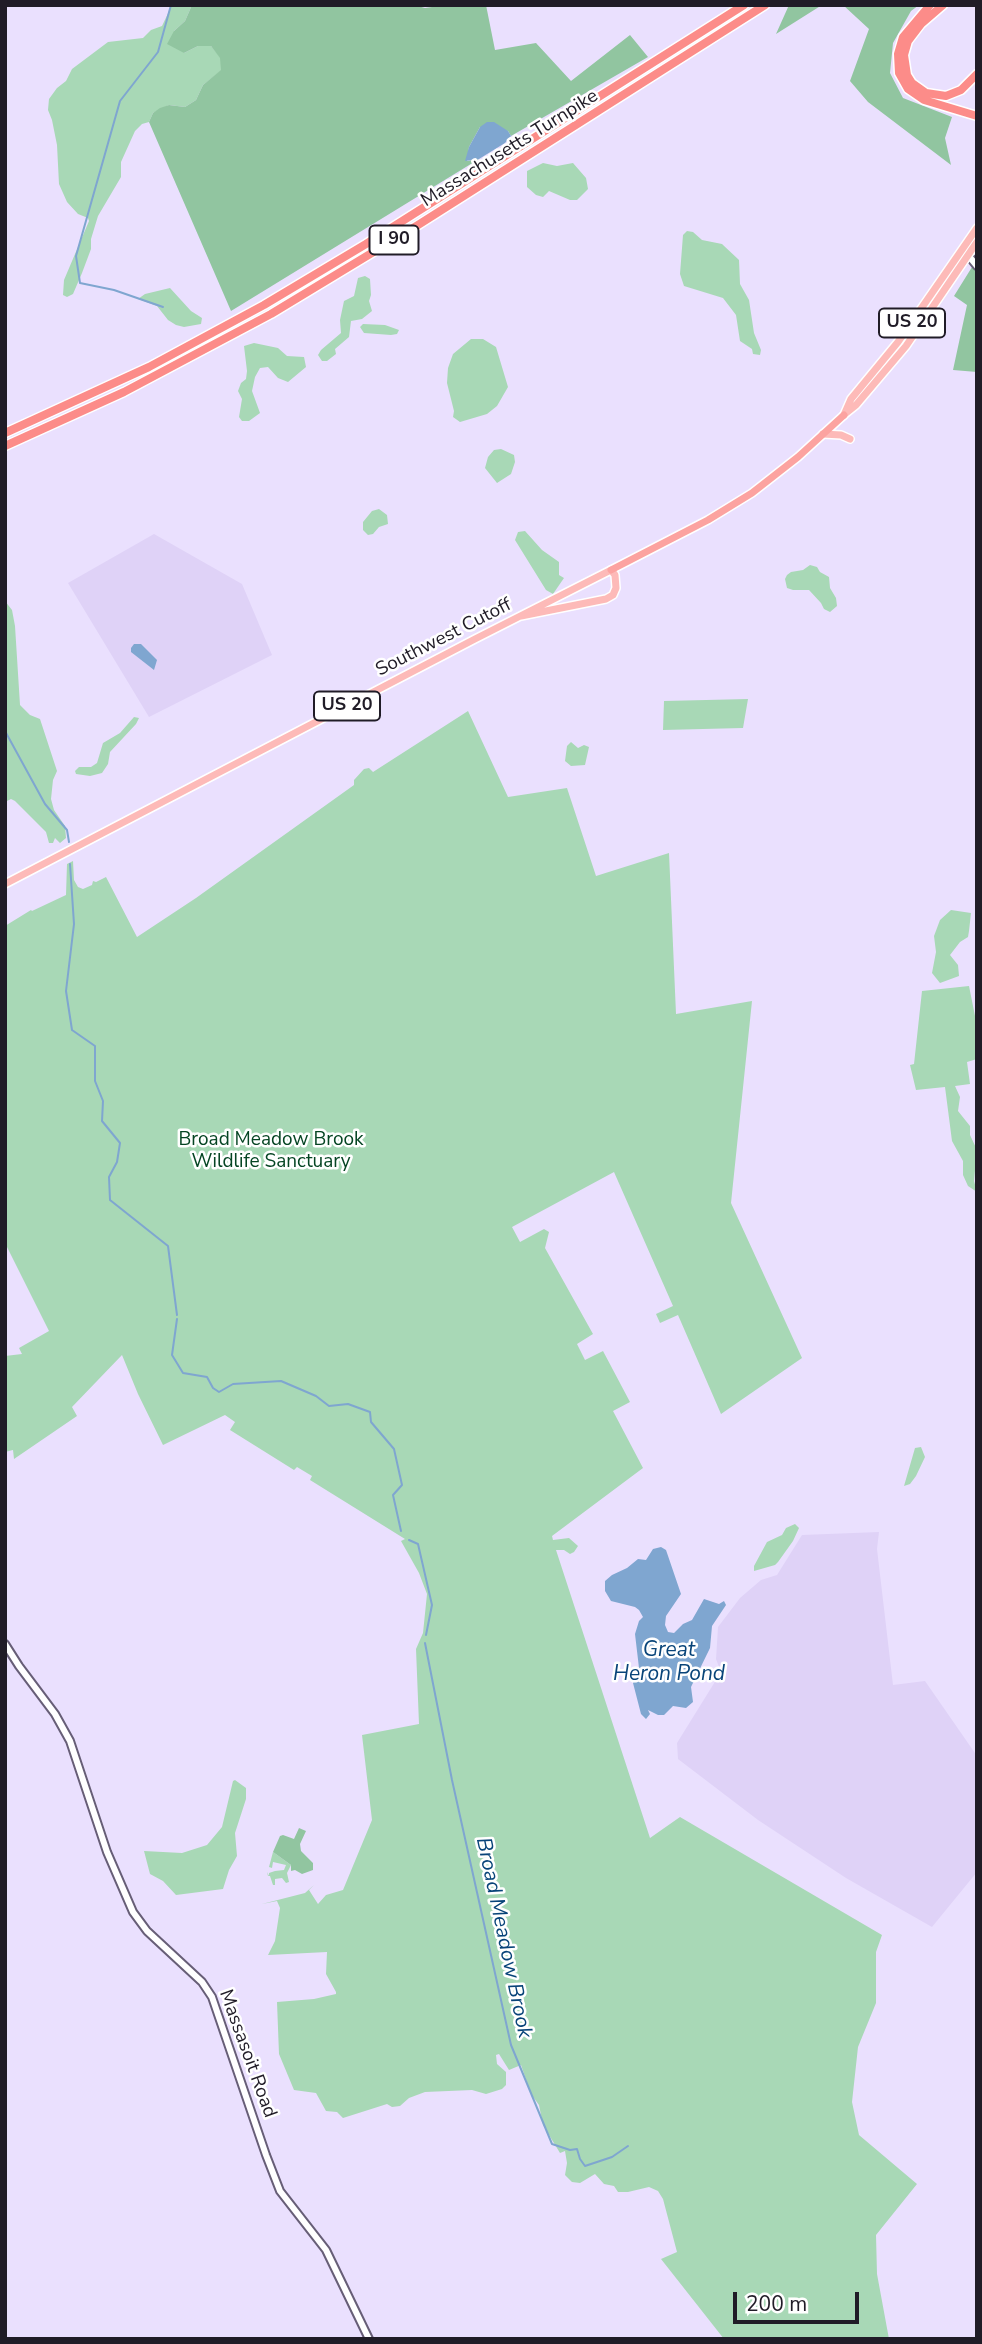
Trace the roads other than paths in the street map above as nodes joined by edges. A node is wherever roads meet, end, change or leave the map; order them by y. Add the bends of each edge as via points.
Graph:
1 (744, 5) edge
2 (765, 5) edge
3 (930, 5) edge
4 (943, 5) edge
5 (977, 74) edge
6 (977, 116) edge
7 (977, 228) edge
8 (977, 242) edge
9 (968, 255) junction
10 (977, 266) edge
11 (909, 334) junction
12 (844, 415) joint
13 (5, 433) edge
14 (823, 434) junction
15 (850, 439) dead end
16 (5, 446) edge
17 (611, 570) junction
18 (521, 616) junction
19 (5, 884) edge
20 (5, 1644) edge
21 (369, 2339) edge

1 - 13 highway, Massachusetts Turnpike / I 90 via 276,299 149,366
2 - 16 highway, Massachusetts Turnpike / I 90 via 271,314 124,392
3 - 6 highway via 903,37 899,73 914,94
4 - 5 highway via 908,41 904,55 907,75 926,93 946,96 961,90
7 - 11 main road, Southwest Cutoff / US 20
8 - 9 main road, Southwest Cutoff / US 20
9 - 10 main road
9 - 11 main road, Southwest Cutoff / US 20
11 - 12 main road, Southwest Cutoff / US 20
12 - 14 highway, Southwest Cutoff / US 20
14 - 15 main road
14 - 17 highway, Southwest Cutoff / US 20 via 752,494
17 - 18 main road, Southwest Cutoff / US 20
17 - 18 main road via 616,588 606,600
18 - 19 main road, Southwest Cutoff / US 20
20 - 21 main road, Massasoit Road via 70,1741 107,1852 133,1912 212,1997 280,2191 326,2250

